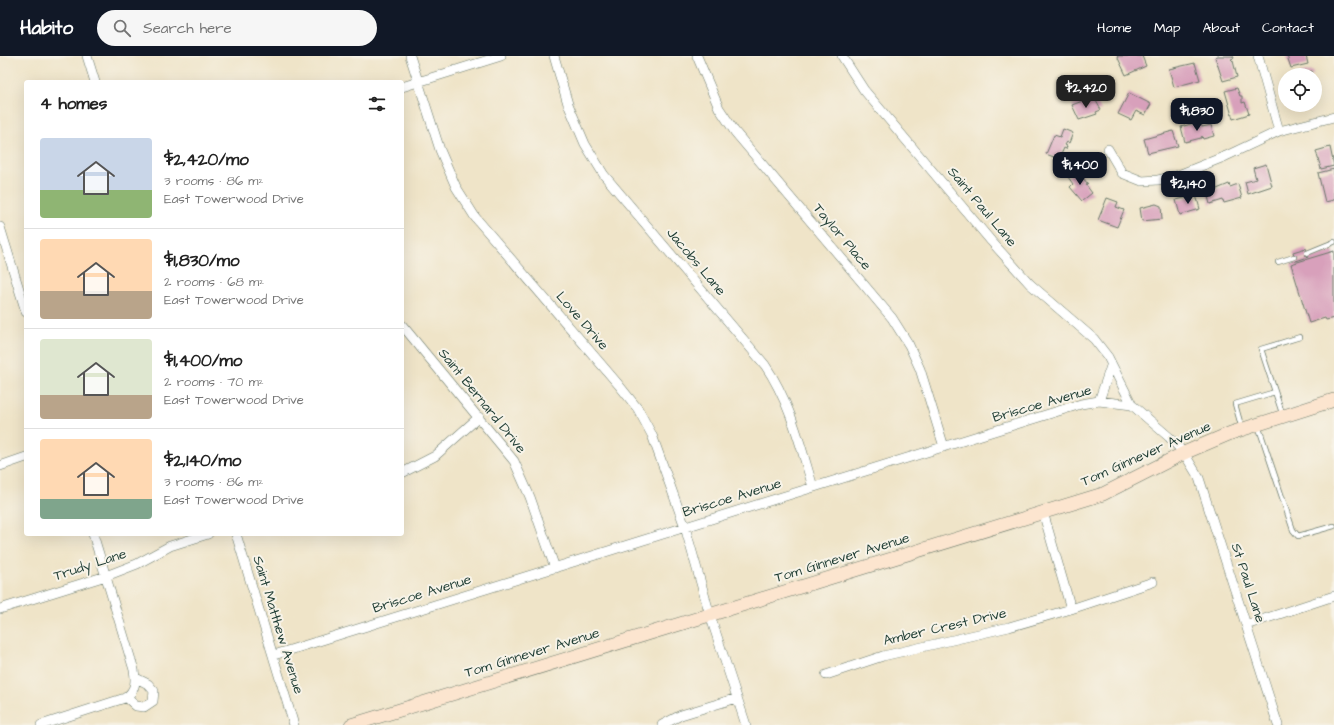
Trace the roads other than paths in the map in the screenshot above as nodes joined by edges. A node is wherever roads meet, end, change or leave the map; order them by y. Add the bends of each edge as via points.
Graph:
1 (87, 56) edge
2 (410, 56) edge
3 (501, 56) edge
4 (554, 56) edge
5 (697, 56) edge
6 (842, 56) edge
7 (1258, 56) edge
8 (94, 80) edge
9 (418, 82) junction
10 (404, 86) edge
11 (1334, 117) edge
12 (1279, 131) junction
13 (1108, 149) dead end
14 (0, 227) edge
15 (1334, 242) edge
16 (1307, 253) dead end
17 (1294, 257) dead end
18 (1278, 262) dead end
19 (23, 291) edge
20 (404, 327) edge
21 (1300, 336) dead end
22 (1112, 366) junction
23 (1275, 392) junction
24 (1334, 400) edge
25 (1099, 401) junction
26 (1132, 406) junction
27 (1283, 416) junction
28 (479, 417) junction
29 (1258, 424) junction
30 (1242, 430) junction
31 (944, 447) junction
32 (1184, 453) junction
33 (24, 459) edge
34 (0, 466) edge
35 (404, 472) edge
36 (814, 487) junction
37 (1043, 512) junction
38 (1334, 526) edge
39 (684, 528) junction
40 (94, 536) edge
41 (202, 536) edge
42 (237, 536) edge
43 (555, 568) junction
44 (106, 576) junction
45 (1153, 582) dead end
46 (1334, 596) edge
47 (0, 609) edge
48 (1072, 609) junction
49 (710, 615) junction
50 (1246, 625) junction
51 (274, 656) junction
52 (826, 675) dead end
53 (136, 678) junction
54 (126, 697) junction
55 (737, 698) junction
56 (1277, 724) edge
57 (41, 725) edge
58 (294, 725) edge
59 (351, 725) edge
60 (662, 725) edge
61 (746, 725) edge
62 (1267, 725) edge

1 - 8 street
2 - 9 street, Love Drive
3 - 9 street
4 - 36 street, Jacobs Lane via 568,104 585,144 604,175 765,365 778,384 789,408
5 - 31 street, Taylor Place via 719,108 735,132 892,318 920,369
6 - 22 street, Saint Paul Lane via 864,90 992,241 1030,284 1094,339
7 - 12 street
9 - 10 street
9 - 39 street, Love Drive via 440,150 456,187 480,223 638,409 652,435
11 - 12 street
12 - 13 street via 1176,176 1152,180 1142,181 1122,173
14 - 19 street
15 - 16 lane
17 - 18 lane
20 - 28 street, Saint Bernard Drive
21 - 23 lane via 1261,349
22 - 25 street
22 - 26 street
23 - 27 lane
23 - 30 lane via 1235,404
24 - 27 main road, Tom Ginnever Avenue
25 - 26 street, Briscoe Avenue
25 - 31 street, Briscoe Avenue via 1081,404
26 - 32 street
27 - 29 main road, Tom Ginnever Avenue
28 - 35 street via 435,456
28 - 43 street, Saint Bernard Drive via 514,461 530,497
29 - 30 main road, Tom Ginnever Avenue
29 - 38 lane via 1293,530 1298,536
30 - 32 main road, Tom Ginnever Avenue
31 - 36 street, Briscoe Avenue
32 - 37 main road, Tom Ginnever Avenue via 1103,494
32 - 50 street, St Paul Lane via 1199,478
33 - 34 street
36 - 39 street, Briscoe Avenue
37 - 48 street
37 - 49 main road, Tom Ginnever Avenue
39 - 43 street, Briscoe Avenue
39 - 49 street, Love Drive
40 - 44 street
41 - 44 street, Trudy Lane via 170,546 137,564
42 - 51 street, Saint Matthew Avenue
43 - 51 street, Briscoe Avenue
44 - 47 street, Trudy Lane
44 - 53 street
45 - 48 street, Amber Crest Drive
46 - 50 street
48 - 52 street, Amber Crest Drive via 1009,627 883,656
49 - 55 street, Love Drive
49 - 59 main road, Tom Ginnever Avenue
50 - 56 street, St Paul Lane
51 - 58 street, Saint Matthew Avenue
53 - 54 street via 134,689
53 - 54 street via 148,684 154,691 153,701 144,707 136,706
54 - 57 street
55 - 60 street via 681,715
55 - 61 street, Love Drive
56 - 62 street

